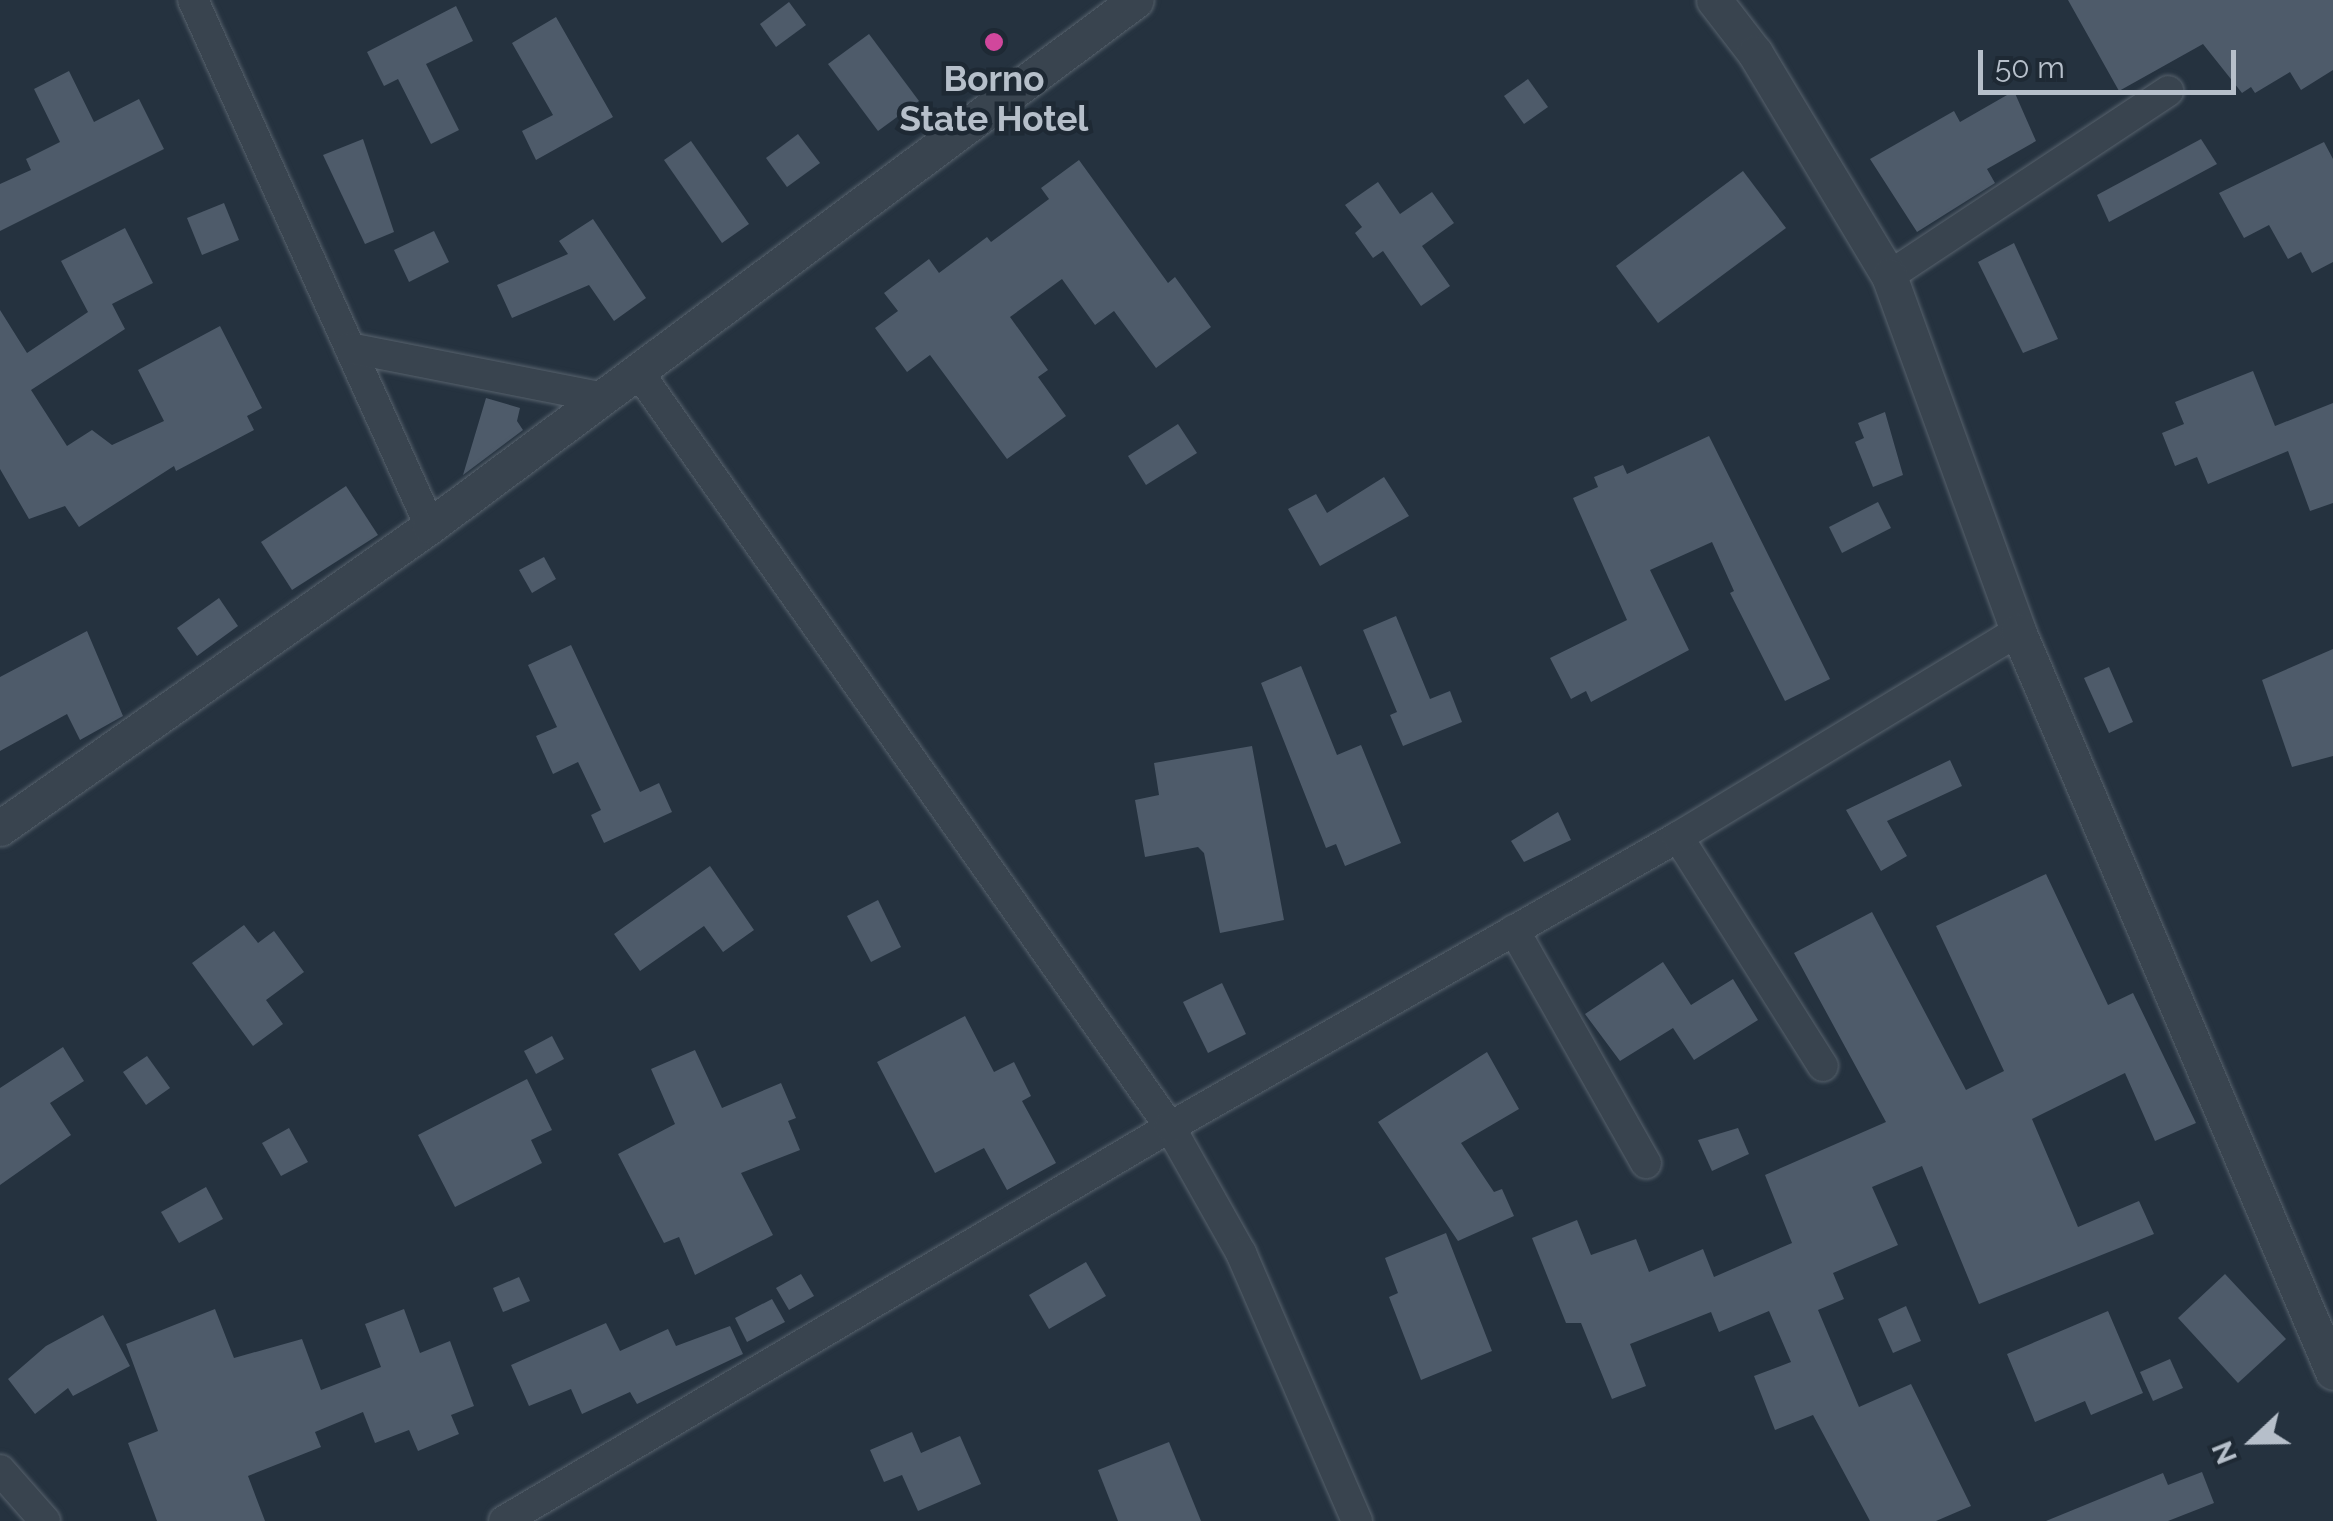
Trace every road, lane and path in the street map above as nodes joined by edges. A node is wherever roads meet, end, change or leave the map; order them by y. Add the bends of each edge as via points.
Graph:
1 (193, 0) edge
2 (1136, 0) edge
3 (1714, 0) edge
4 (2168, 91) dead end
5 (1889, 276) junction
6 (350, 348) junction
7 (640, 373) junction
8 (605, 398) junction
9 (430, 526) junction
10 (2018, 631) junction
11 (0, 828) edge
12 (1678, 837) junction
13 (1514, 930) junction
14 (1823, 1066) dead end
15 (1170, 1127) junction
16 (1646, 1163) dead end
17 (2333, 1372) edge
18 (0, 1470) edge
19 (45, 1521) edge
20 (504, 1521) edge
21 (1357, 1521) edge

1 - 6 street
2 - 7 street
3 - 5 street via 1755,53
4 - 5 street
5 - 10 street
6 - 8 street
6 - 9 street
7 - 8 street
7 - 15 street
8 - 9 street
9 - 11 street
10 - 12 street
10 - 17 street
12 - 13 street
12 - 14 street
13 - 15 street
13 - 16 street
15 - 20 street
15 - 21 street via 1248,1268
18 - 19 street

